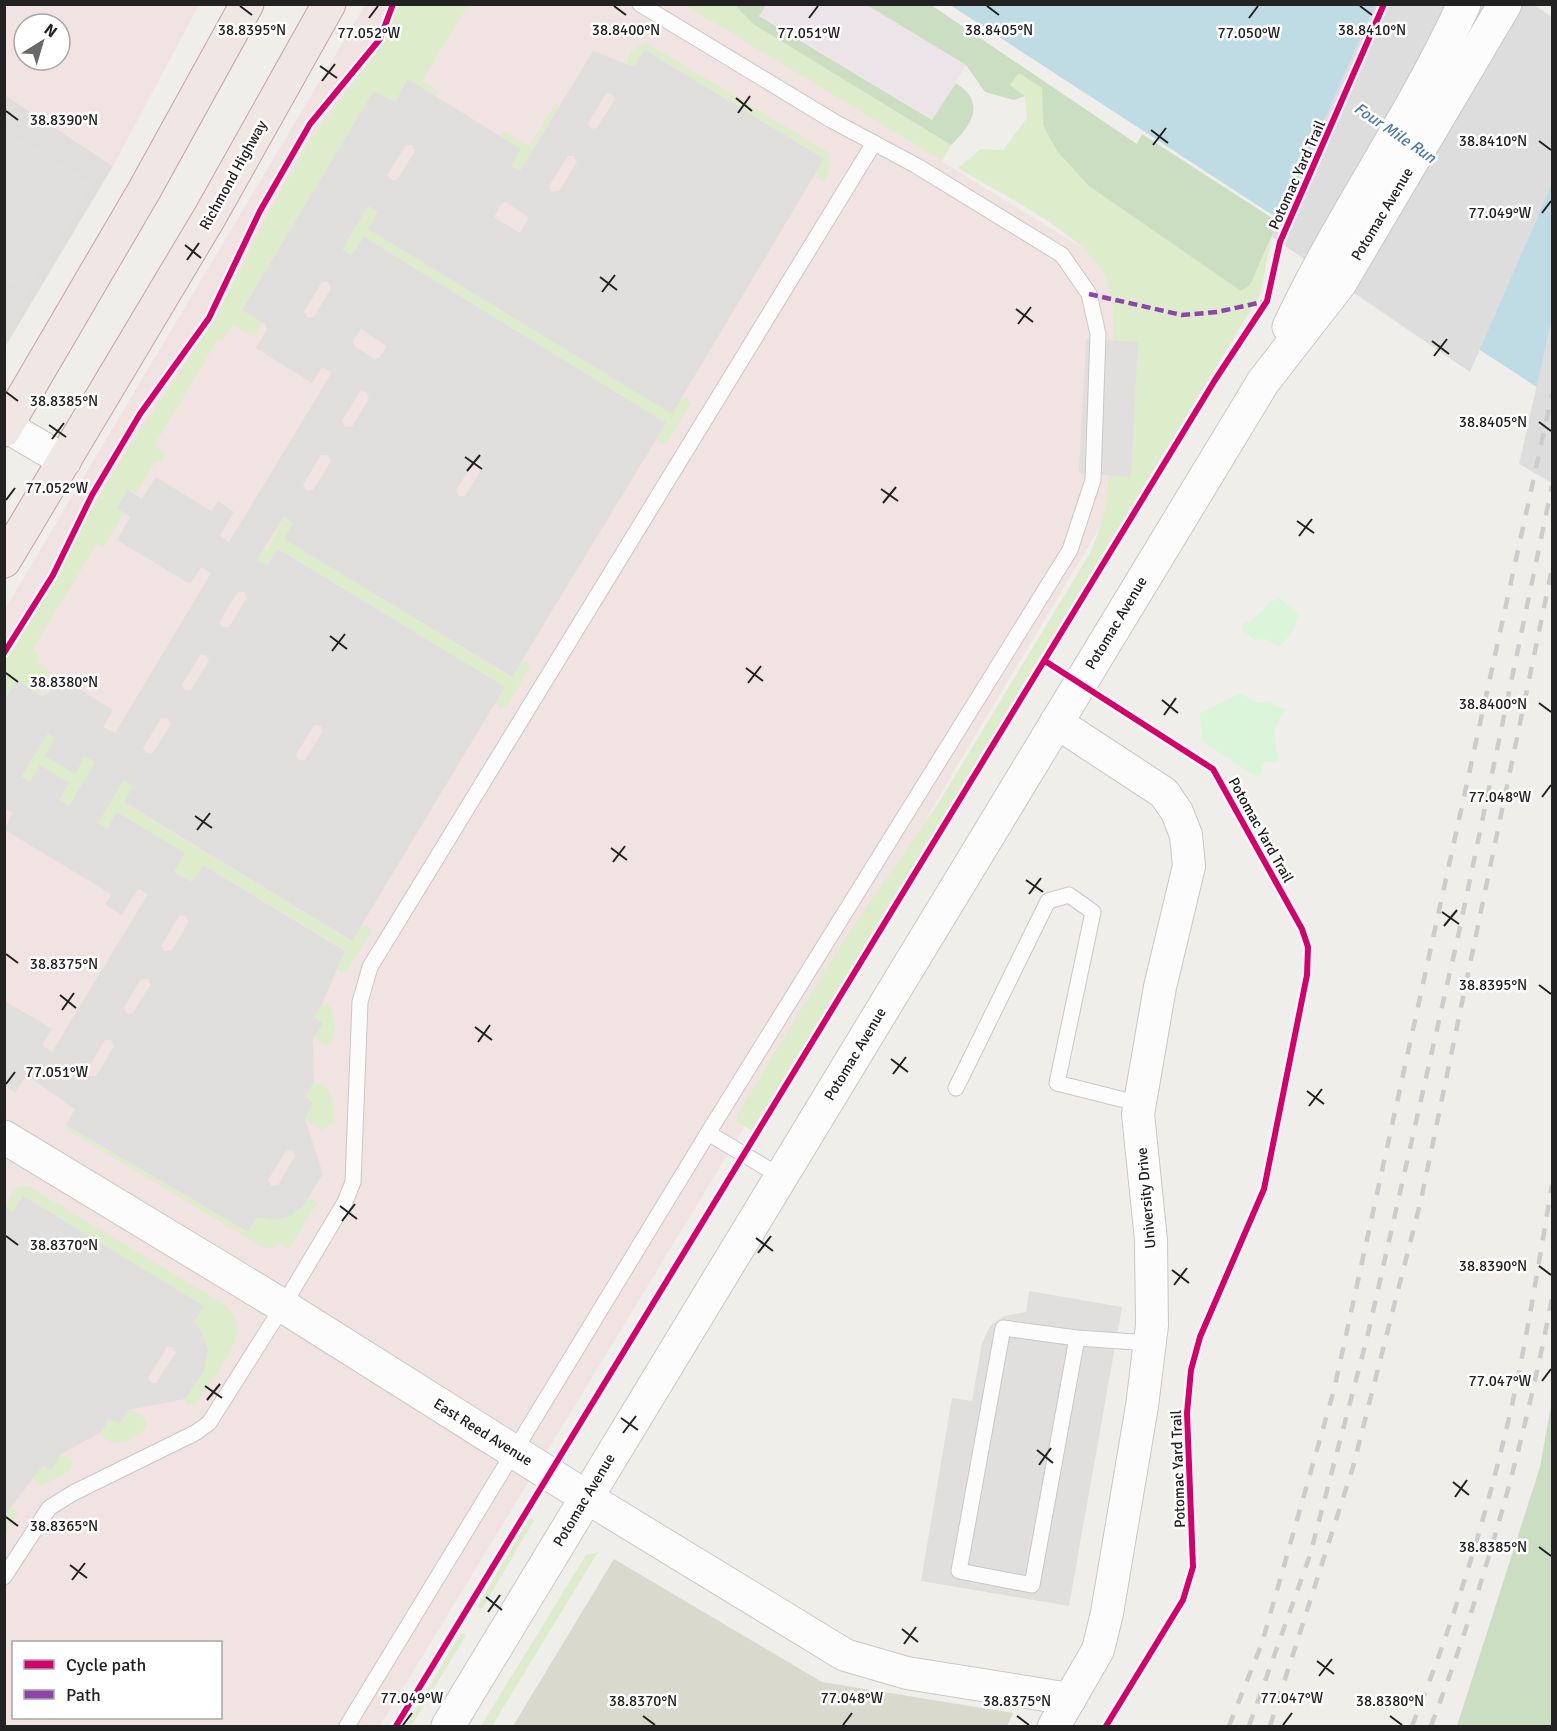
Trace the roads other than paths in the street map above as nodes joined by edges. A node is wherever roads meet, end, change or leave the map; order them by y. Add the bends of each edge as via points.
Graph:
1 (248, 4) edge
2 (329, 4) edge
3 (640, 4) edge
4 (1464, 4) edge
5 (1505, 4) edge
6 (874, 143) junction
7 (1329, 275) junction
8 (5, 427) edge
9 (65, 461) junction
10 (4, 561) edge
11 (1056, 722) junction
12 (956, 1088) dead end
13 (1140, 1104) junction
14 (708, 1133) junction
15 (9, 1138) edge
16 (780, 1176) junction
17 (283, 1306) junction
18 (1077, 1338) junction
19 (1150, 1343) junction
20 (513, 1452) junction
21 (586, 1497) junction
22 (4, 1577) edge
23 (1070, 1699) junction
24 (347, 1726) edge
25 (448, 1726) edge
26 (1054, 1726) edge

1 - 8 highway
2 - 9 highway, Richmond Highway via 209,218
3 - 6 lane
4 - 7 street, Potomac Avenue
5 - 7 street, Potomac Avenue
6 - 14 lane via 1062,255 1089,294 1098,334 1093,480 1070,550
6 - 17 lane via 370,967 360,1002 353,1182
7 - 11 street, Potomac Avenue
8 - 9 street
9 - 10 highway, Richmond Highway
11 - 13 street, University Drive via 1164,794 1178,812 1186,835 1189,866 1160,987
11 - 16 street, Potomac Avenue
12 - 13 lane via 1048,901 1069,895 1093,912 1058,1083
13 - 19 street, University Drive via 1151,1240
14 - 16 lane
14 - 20 lane
15 - 17 street, East Reed Avenue
16 - 21 street, Potomac Avenue
17 - 20 street, East Reed Avenue
17 - 22 lane via 209,1423 50,1508
18 - 18 lane via 1003,1328 959,1571 1032,1585
18 - 19 lane
19 - 23 street, University Drive via 1107,1613 1098,1650
20 - 21 street, East Reed Avenue
20 - 24 lane
21 - 23 street, East Reed Avenue via 845,1655 907,1673
21 - 25 street, Potomac Avenue
23 - 26 street, University Drive

